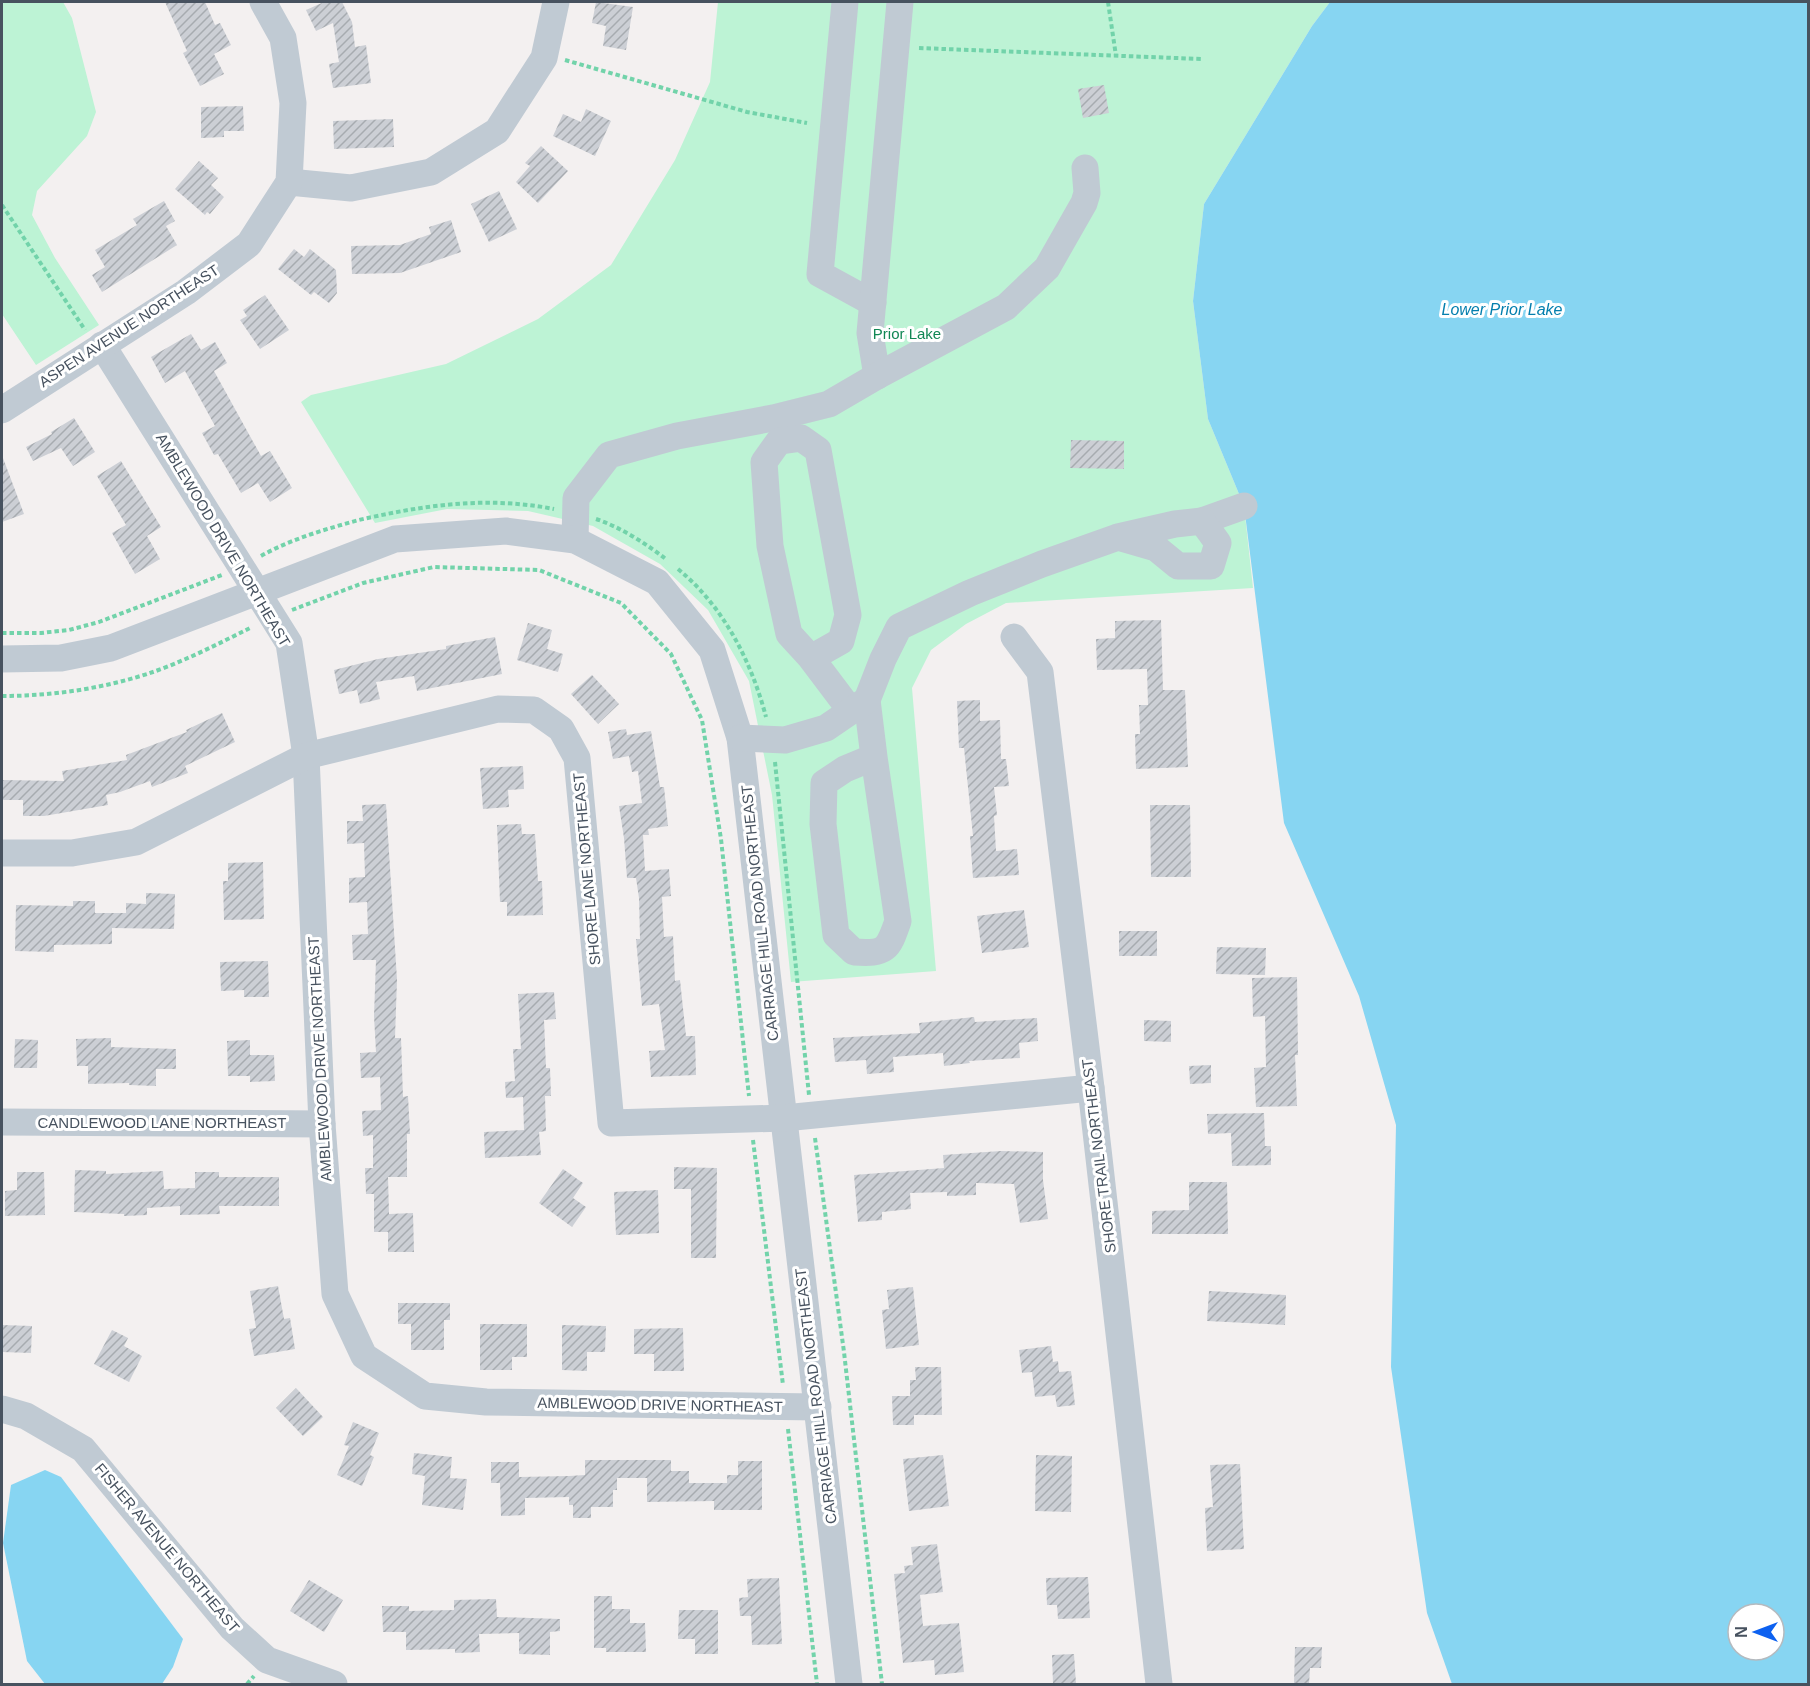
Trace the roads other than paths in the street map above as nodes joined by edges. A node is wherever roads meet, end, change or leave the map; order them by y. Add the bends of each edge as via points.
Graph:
1 (262, 2) edge
2 (556, 2) edge
3 (845, 2) edge
4 (900, 2) edge
5 (1084, 168) dead end
6 (289, 182) junction
7 (873, 303) junction
8 (99, 346) junction
9 (877, 376) junction
10 (2, 410) edge
11 (1244, 506) dead end
12 (1202, 521) junction
13 (1118, 537) junction
14 (575, 540) junction
15 (258, 592) junction
16 (1014, 637) dead end
17 (811, 658) junction
18 (2, 659) edge
19 (859, 706) junction
20 (740, 738) junction
21 (306, 756) junction
22 (874, 758) junction
23 (2, 853) edge
24 (1091, 1088) junction
25 (784, 1118) junction
26 (2, 1122) edge
27 (322, 1124) junction
28 (818, 1407) junction
29 (2, 1409) edge
30 (334, 1684) edge
31 (849, 1684) edge
32 (1159, 1684) edge

1 - 6 street, ASPEN AVENUE NORTHEAST via 283,38 293,103
2 - 6 street via 544,58 497,130 431,172 351,188
3 - 7 street via 820,274
4 - 7 street
5 - 9 street via 1084,203 1047,268 1006,307
6 - 8 street, ASPEN AVENUE NORTHEAST via 249,244 186,292
7 - 9 street via 870,333
8 - 10 street, ASPEN AVENUE NORTHEAST
8 - 15 street, AMBLEWOOD DRIVE NORTHEAST
9 - 14 street via 829,404 677,436 609,455 576,498
11 - 12 street
12 - 13 street
12 - 13 street via 1218,543 1211,566 1178,566 1156,548
13 - 19 street via 991,584 899,627
14 - 15 street, CARRIAGE HILL ROAD NORTHEAST via 506,531 395,539
14 - 20 street, CARRIAGE HILL ROAD NORTHEAST via 657,582 712,650
15 - 18 street, CARRIAGE HILL ROAD NORTHEAST via 111,648 61,658
15 - 21 street, AMBLEWOOD DRIVE NORTHEAST via 289,643
16 - 24 street, SHORE TRAIL NORTHEAST via 1040,672
17 - 17 street via 841,641 848,615 818,450 801,438 779,441 764,462 770,546 789,634
17 - 19 street
19 - 20 street via 826,728 785,740
19 - 22 street
20 - 25 street, CARRIAGE HILL ROAD NORTHEAST
21 - 23 street, SHORE LANE NORTHEAST via 136,842 72,853
21 - 25 street, SHORE LANE NORTHEAST via 498,708 534,710 561,729 577,758 611,1123
21 - 27 street, AMBLEWOOD DRIVE NORTHEAST
22 - 22 street via 845,769 824,783 823,824 836,935 854,952 876,953 890,944 898,921
24 - 25 street, SHORE LANE NORTHEAST
24 - 32 street, SHORE TRAIL NORTHEAST
25 - 28 street, CARRIAGE HILL ROAD NORTHEAST
26 - 27 street, CANDLEWOOD LANE NORTHEAST
27 - 28 street, AMBLEWOOD DRIVE NORTHEAST via 335,1294 364,1356 426,1396 486,1402
28 - 31 street, CARRIAGE HILL ROAD NORTHEAST
29 - 30 street, FISHER AVENUE NORTHEAST via 26,1416 83,1449 232,1628 267,1659

